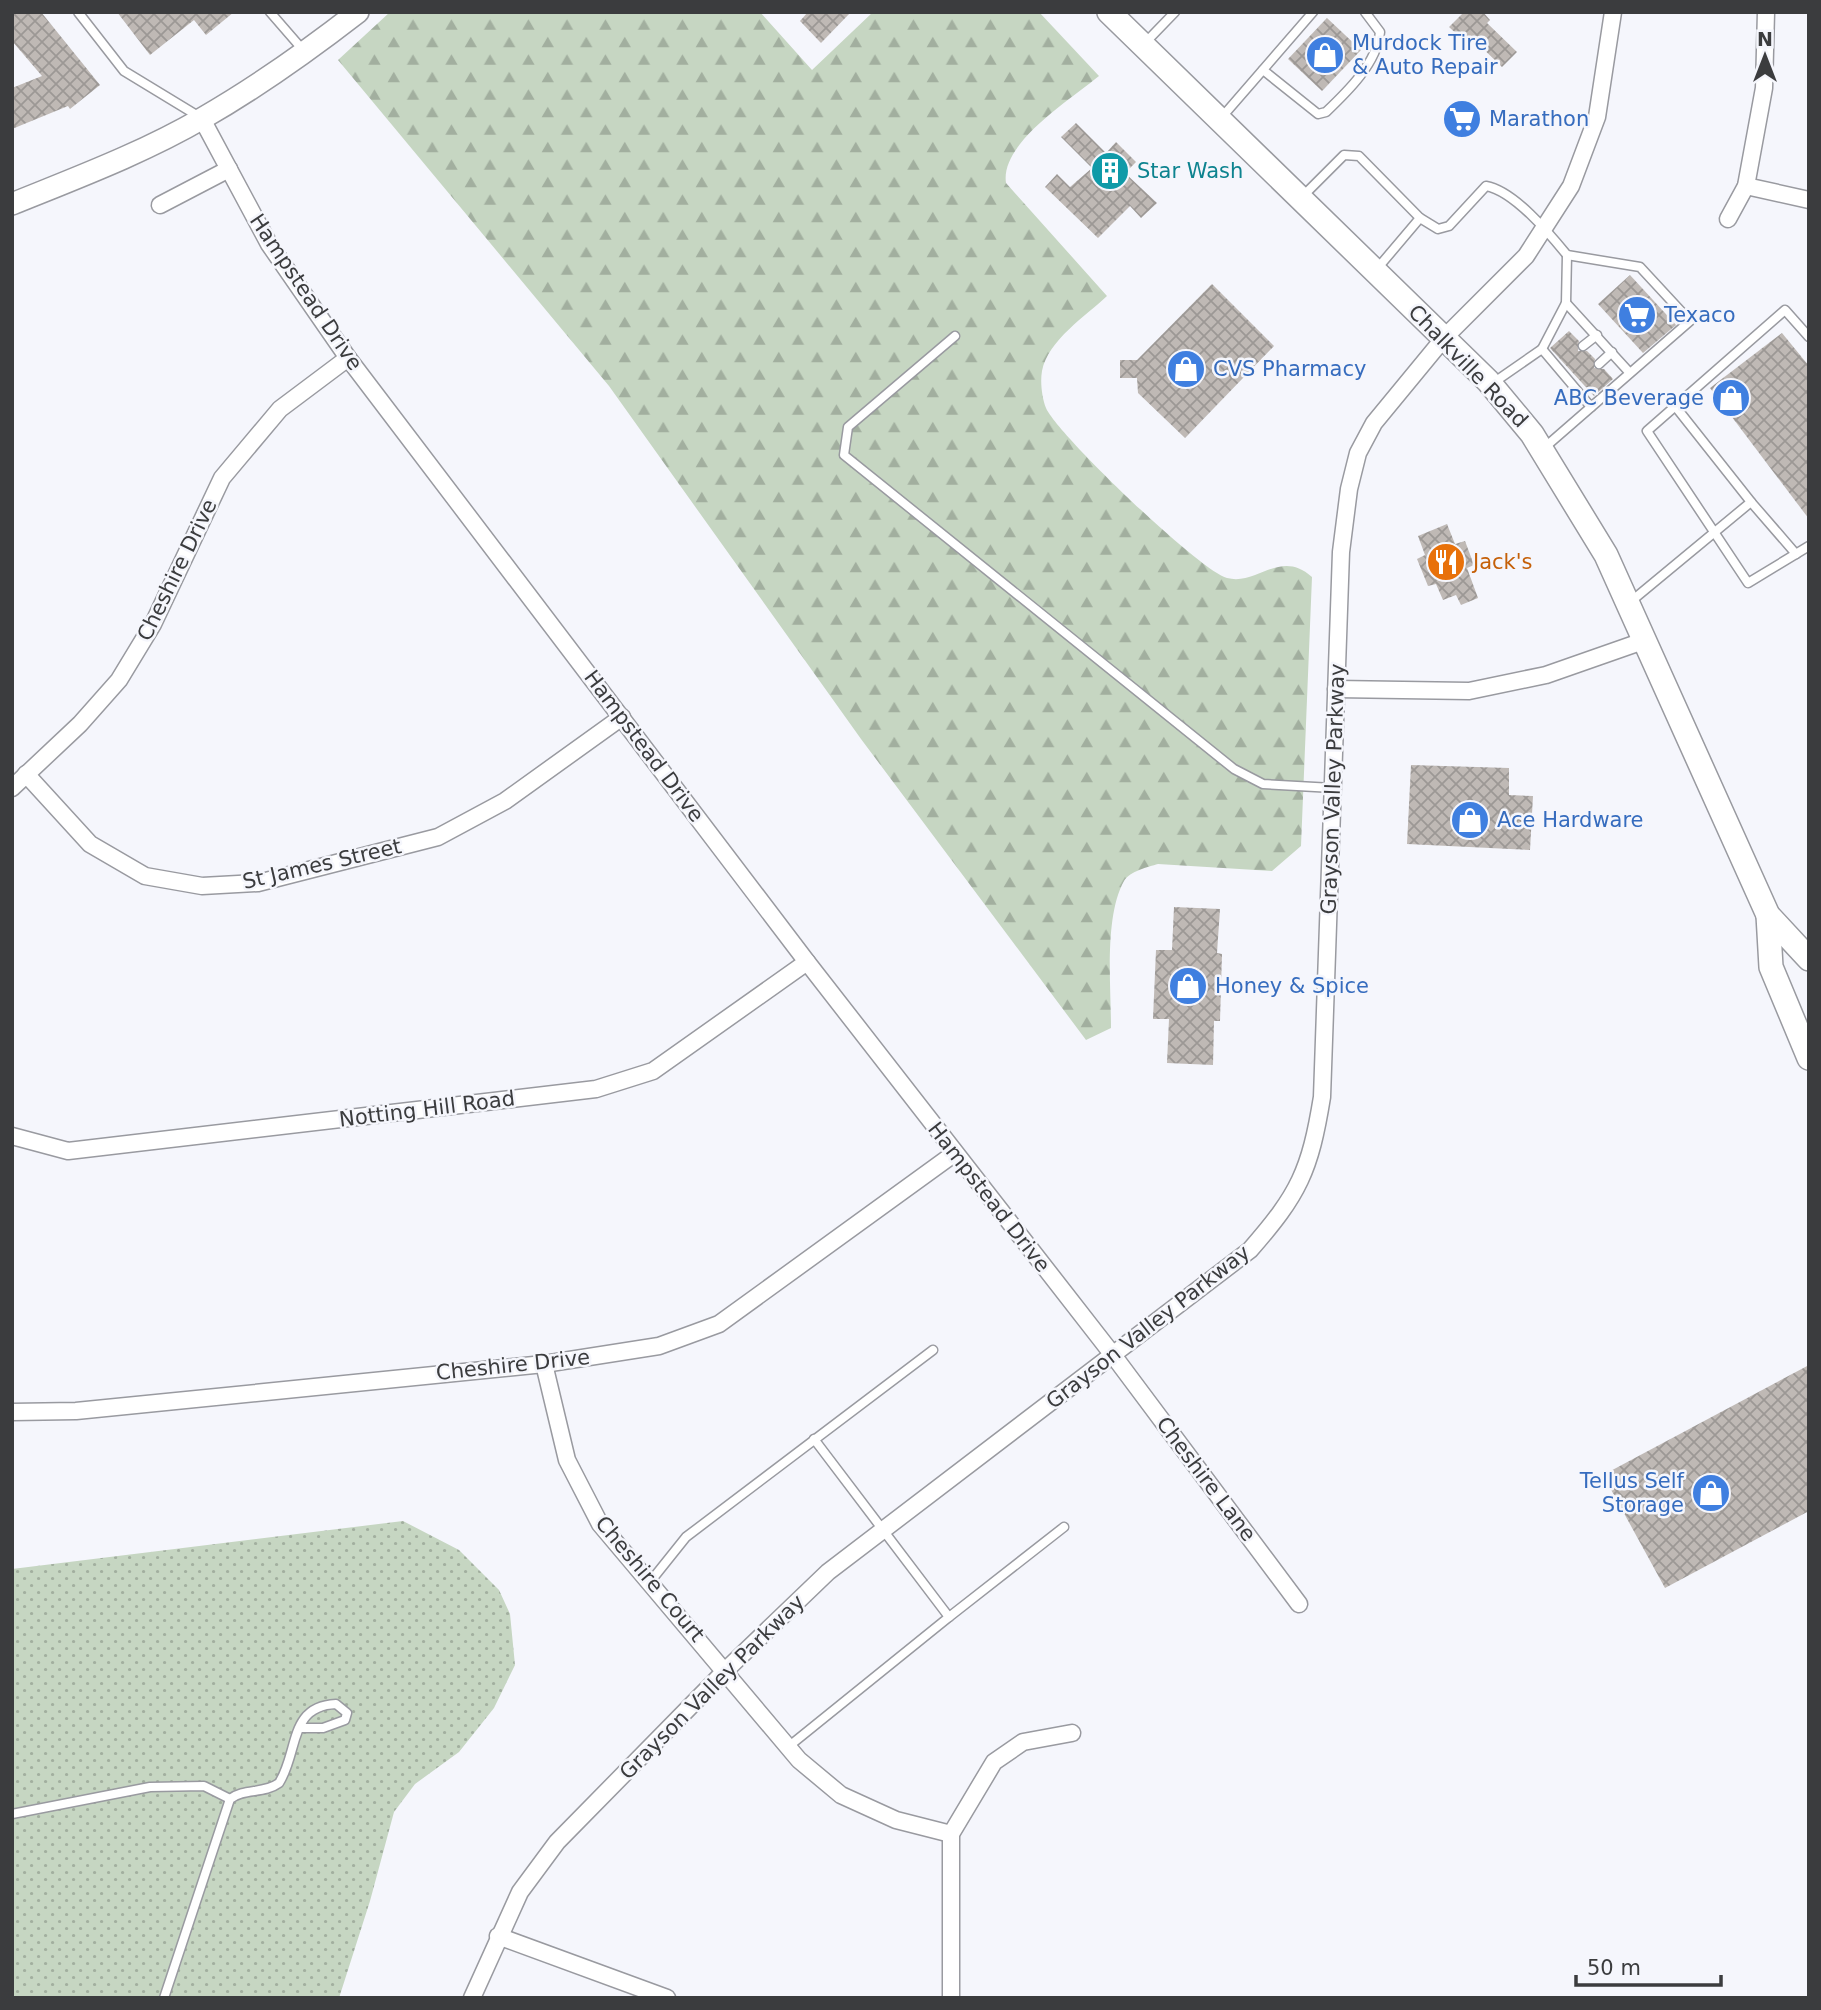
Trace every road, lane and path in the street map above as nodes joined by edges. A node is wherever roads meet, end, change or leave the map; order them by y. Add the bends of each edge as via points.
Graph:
1 (78, 12) edge
2 (270, 12) edge
3 (358, 12) edge
4 (1109, 12) edge
5 (1175, 12) edge
6 (1313, 12) edge
7 (1365, 12) edge
8 (1614, 12) edge
9 (1766, 12) edge
10 (1143, 45) junction
11 (304, 53) junction
12 (1263, 70) junction
13 (202, 119) junction
14 (1220, 120) junction
15 (229, 169) junction
16 (1746, 186) junction
17 (1301, 198) junction
18 (1809, 200) edge
19 (12, 204) edge
20 (160, 205) dead end
21 (1420, 218) junction
22 (1728, 219) dead end
23 (1544, 227) junction
24 (1567, 255) junction
25 (1375, 271) junction
26 (1566, 303) junction
27 (1597, 335) junction
28 (955, 336) dead end
29 (1809, 337) edge
30 (1444, 338) junction
31 (1583, 346) dead end
32 (1542, 349) junction
33 (1612, 352) junction
34 (348, 358) junction
35 (1599, 364) dead end
36 (1629, 372) junction
37 (1490, 384) junction
38 (1675, 406) junction
39 (1591, 407) junction
40 (1542, 449) junction
41 (1751, 502) junction
42 (1714, 532) junction
43 (1809, 546) edge
44 (1796, 554) junction
45 (1629, 603) junction
46 (1646, 640) junction
47 (1336, 689) junction
48 (622, 717) junction
49 (26, 774) junction
50 (12, 788) edge
51 (1333, 788) junction
52 (1768, 915) junction
53 (1809, 959) edge
54 (807, 962) junction
55 (1809, 1058) edge
56 (12, 1136) edge
57 (954, 1153) junction
58 (933, 1350) dead end
59 (1113, 1355) junction
60 (544, 1364) junction
61 (12, 1412) edge
62 (814, 1439) junction
63 (1064, 1527) dead end
64 (884, 1529) junction
65 (650, 1582) junction
66 (1299, 1604) dead end
67 (948, 1617) junction
68 (726, 1670) junction
69 (299, 1728) junction
70 (1072, 1733) dead end
71 (788, 1747) junction
72 (230, 1799) junction
73 (12, 1814) edge
74 (951, 1834) junction
75 (498, 1936) junction
76 (164, 1998) edge
77 (472, 1998) edge
78 (667, 1998) edge
79 (951, 1998) edge

1 - 13 lane via 124,72
2 - 11 lane
3 - 11 street
4 - 10 main road, Chalkville Road
5 - 10 lane
6 - 12 lane
7 - 12 lane via 1380,32 1374,58 1326,112 1318,114
8 - 23 street, Grayson Valley Parkway via 1597,117 1571,186
9 - 16 street via 1764,88
10 - 14 main road, Chalkville Road
11 - 13 street
12 - 14 lane
13 - 15 street, Hampstead Drive
13 - 19 street
14 - 17 main road, Chalkville Road
15 - 20 street
15 - 34 street, Hampstead Drive via 269,244
16 - 18 street
16 - 22 street
17 - 21 lane via 1344,155 1359,156
17 - 25 main road, Chalkville Road
21 - 23 lane via 1438,229 1449,226 1486,186 1497,188
21 - 25 lane
23 - 24 lane
23 - 30 street, Grayson Valley Parkway via 1526,256
24 - 26 lane
24 - 36 lane via 1640,267 1690,321
25 - 30 main road, Chalkville Road
26 - 27 lane
26 - 32 lane
27 - 31 lane
27 - 33 lane
28 - 51 lane via 848,427 844,455 1234,769 1264,784
29 - 38 lane via 1785,310
30 - 37 main road, Chalkville Road
30 - 47 street, Grayson Valley Parkway via 1374,424 1358,453 1341,551
32 - 37 lane
32 - 39 lane via 1576,383
33 - 35 lane
33 - 36 lane
34 - 48 street, Hampstead Drive
34 - 49 street, Cheshire Drive via 280,409 222,478 153,624 119,680
36 - 39 lane
37 - 40 main road, Chalkville Road
38 - 41 lane
38 - 42 lane via 1647,431
39 - 40 lane
40 - 45 main road, Chalkville Road via 1606,555
41 - 42 lane
41 - 44 lane
42 - 44 lane via 1748,583
42 - 45 lane
43 - 44 lane
45 - 46 main road, Chalkville Road
46 - 47 street via 1546,675 1469,691
46 - 52 main road, Chalkville Road
47 - 51 street, Grayson Valley Parkway
48 - 49 street, St James Street via 505,801 438,837 258,883 202,886 145,876 90,844
48 - 54 street, Hampstead Drive
49 - 50 street, Cheshire Drive
51 - 59 street, Grayson Valley Parkway via 1322,1097 1307,1171 1283,1213 1250,1250
52 - 53 main road, Chalkville Road
52 - 55 main road, Chalkville Road via 1771,967
54 - 56 street, Notting Hill Road via 653,1071 596,1089 68,1150
54 - 57 street, Hampstead Drive
57 - 59 street, Hampstead Drive
57 - 60 street, Cheshire Drive via 719,1324 659,1346
58 - 62 lane
59 - 64 street, Grayson Valley Parkway
59 - 66 street, Cheshire Lane
60 - 61 street, Cheshire Drive via 76,1411
60 - 65 street, Cheshire Court via 567,1460 600,1524
62 - 64 lane
62 - 65 lane via 686,1537
63 - 67 lane
64 - 67 lane
64 - 68 street, Grayson Valley Parkway via 828,1572
65 - 68 street, Cheshire Court
67 - 71 lane
68 - 71 street, Cheshire Court
68 - 75 street, Grayson Valley Parkway via 557,1842 520,1892
69 - 69 lane via 308,1712 321,1704 336,1704 347,1713 339,1725
69 - 72 lane via 279,1783
70 - 74 street via 1023,1742 994,1762
71 - 74 street, Cheshire Court via 841,1794 896,1820
72 - 73 lane via 204,1786 150,1787
72 - 76 lane
74 - 79 street
75 - 77 street, Grayson Valley Parkway
75 - 78 street

